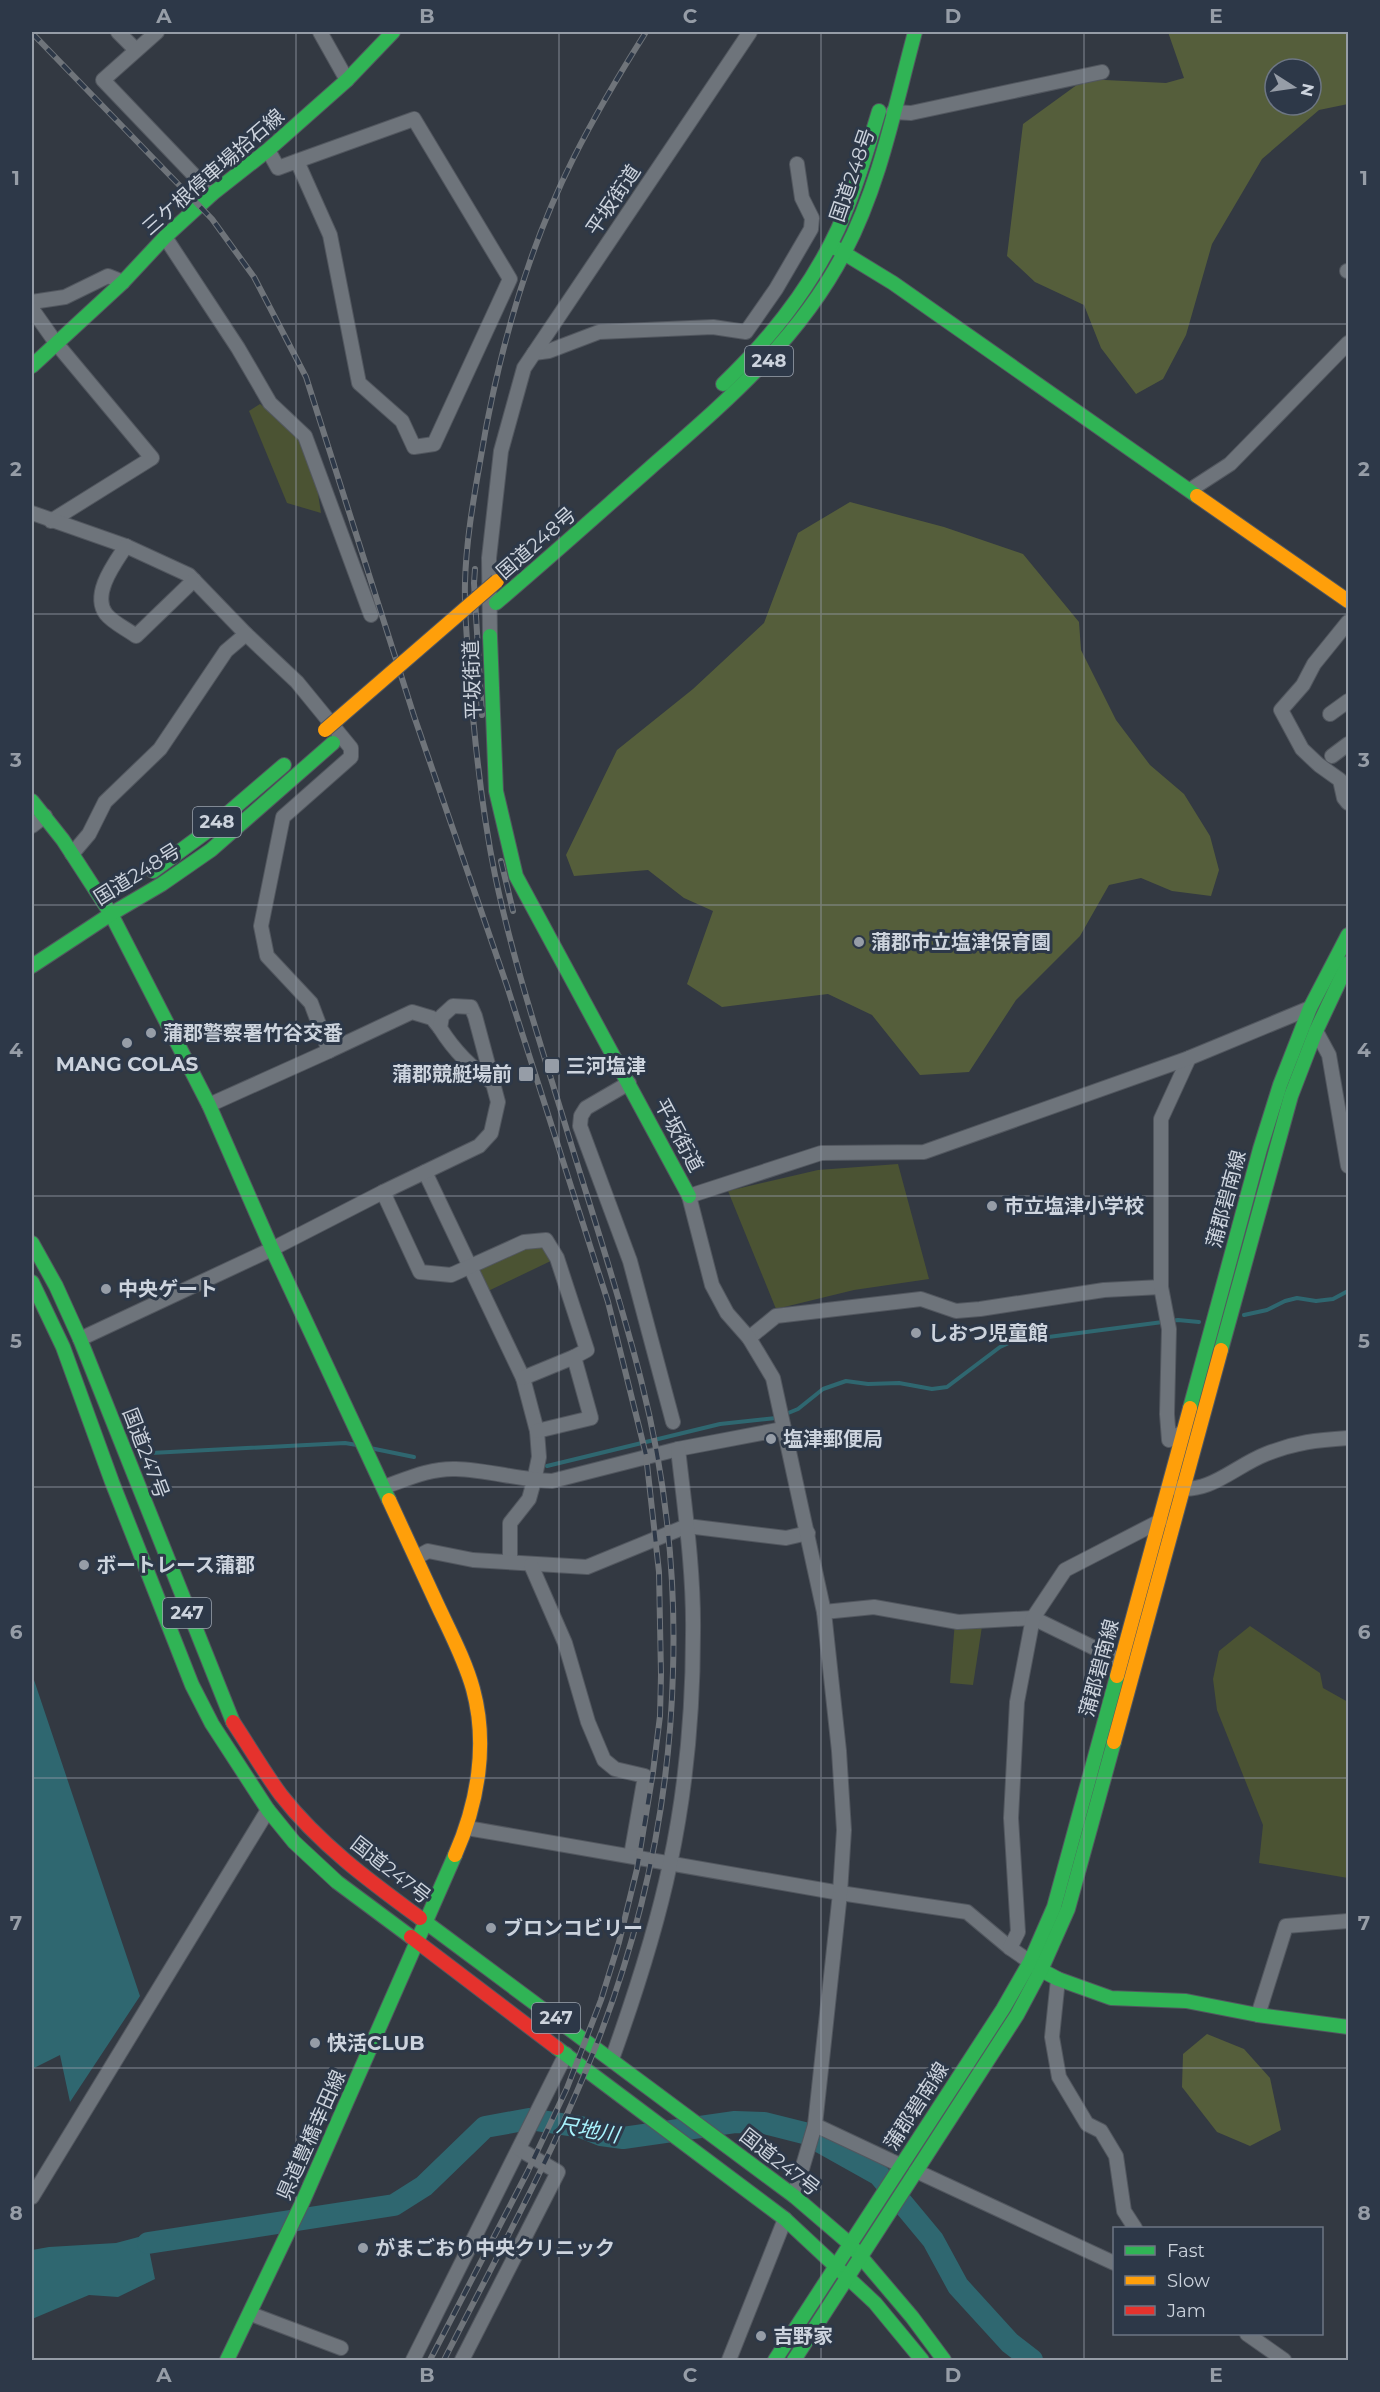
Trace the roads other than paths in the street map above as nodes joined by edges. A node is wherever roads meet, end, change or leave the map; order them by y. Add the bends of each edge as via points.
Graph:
1 (118, 32) edge
2 (157, 32) edge
3 (320, 32) edge
4 (393, 32) edge
5 (750, 32) edge
6 (915, 32) edge
7 (136, 50) junction
8 (1102, 72) dead end
9 (347, 80) junction
10 (882, 98) dead end
11 (893, 112) junction
12 (268, 150) junction
13 (297, 161) junction
14 (797, 164) dead end
15 (212, 194) junction
16 (165, 237) junction
17 (830, 244) junction
18 (844, 252) junction
19 (123, 282) junction
20 (32, 302) edge
21 (32, 309) edge
22 (56, 343) junction
23 (1348, 343) edge
24 (534, 353) junction
25 (32, 366) edge
26 (636, 461) dead end
27 (1190, 490) junction
28 (32, 513) edge
29 (51, 521) junction
30 (126, 546) junction
31 (501, 577) dead end
32 (194, 580) junction
33 (1348, 601) edge
34 (371, 615) dead end
35 (478, 619) dead end
36 (1348, 622) edge
37 (246, 634) junction
38 (490, 636) joint
39 (1348, 701) edge
40 (1330, 714) dead end
41 (352, 727) dead end
42 (321, 734) dead end
43 (1348, 744) edge
44 (1332, 756) dead end
45 (291, 759) dead end
46 (32, 801) edge
47 (1348, 803) edge
48 (45, 816) junction
49 (32, 826) edge
50 (72, 854) junction
51 (145, 876) dead end
52 (119, 892) dead end
53 (96, 905) junction
54 (111, 914) junction
55 (1348, 935) edge
56 (1348, 963) edge
57 (32, 966) edge
58 (1310, 1008) junction
59 (440, 1028) junction
60 (1316, 1031) junction
61 (329, 1051) junction
62 (1189, 1058) junction
63 (629, 1083) junction
64 (494, 1084) junction
65 (209, 1105) junction
66 (1348, 1166) edge
67 (424, 1172) junction
68 (383, 1192) junction
69 (689, 1196) junction
70 (32, 1243) edge
71 (272, 1249) junction
72 (468, 1265) junction
73 (32, 1282) edge
74 (1161, 1287) junction
75 (749, 1338) junction
76 (80, 1339) junction
77 (574, 1357) junction
78 (523, 1378) junction
79 (781, 1420) junction
80 (673, 1422) dead end
81 (537, 1431) junction
82 (1184, 1432) junction
83 (1348, 1438) edge
84 (678, 1449) junction
85 (534, 1481) junction
86 (384, 1487) junction
87 (1176, 1488) junction
88 (1160, 1521) junction
89 (687, 1526) junction
90 (808, 1533) junction
91 (417, 1557) junction
92 (510, 1561) junction
93 (531, 1565) junction
94 (824, 1612) junction
95 (1034, 1618) junction
96 (1121, 1661) junction
97 (268, 1810) junction
98 (467, 1828) junction
99 (631, 1856) junction
100 (670, 1863) junction
101 (840, 1893) junction
102 (1348, 1921) edge
103 (427, 1923) junction
104 (417, 1943) junction
105 (1010, 1948) junction
106 (1036, 1966) junction
107 (1058, 1979) junction
108 (1258, 2015) junction
109 (1348, 2027) edge
110 (566, 2054) junction
111 (612, 2060) junction
112 (813, 2133) junction
113 (519, 2149) junction
114 (900, 2165) junction
115 (916, 2171) junction
116 (794, 2196) junction
117 (32, 2198) edge
118 (785, 2219) junction
119 (1133, 2227) edge
120 (850, 2244) junction
121 (859, 2257) junction
122 (1113, 2263) edge
123 (837, 2264) junction
124 (849, 2276) junction
125 (251, 2314) junction
126 (1248, 2335) edge
127 (341, 2348) dead end
128 (227, 2361) edge
129 (413, 2361) edge
130 (462, 2361) edge
131 (729, 2361) edge
132 (775, 2361) edge
133 (794, 2361) edge
134 (922, 2361) edge
135 (944, 2361) edge
136 (1284, 2361) edge

1 - 7 street
2 - 7 street
3 - 9 street
4 - 9 main road, 三ケ根停車場拾石線
5 - 24 street, 平坂街道
6 - 11 main road, 国道248号 / 248
7 - 15 street via 103,80
8 - 11 street via 911,113
9 - 12 main road, 三ケ根停車場拾石線
10 - 17 main road, 国道248号 / 248 via 851,197
11 - 18 main road, 国道248号 / 248 via 882,159
12 - 13 street via 278,168
12 - 15 main road, 三ケ根停車場拾石線
13 - 13 street via 330,235 359,383 402,421 414,447 434,444 510,279 414,119
14 - 24 street via 802,198 813,224 746,332 713,327 598,332
15 - 16 main road, 三ケ根停車場拾石線
16 - 19 main road, 三ケ根停車場拾石線
16 - 34 street via 270,403 305,436
17 - 18 main road
17 - 26 main road, 国道248号 / 248 via 762,342 726,381
18 - 27 main road
18 - 35 main road, 国道248号 / 248 via 807,313 738,392
19 - 20 street via 108,276 65,297
19 - 22 main road, 三ケ根停車場拾石線
21 - 22 street
22 - 25 main road, 三ケ根停車場拾石線
22 - 29 street via 152,458
23 - 27 street via 1230,464
24 - 38 street, 平坂街道 via 524,368 501,451 489,558
27 - 33 main road
28 - 29 street
29 - 30 street
30 - 32 street
30 - 32 street via 104,582 102,606 107,615 136,636
31 - 42 main road, 国道248号, bridge
32 - 37 street
36 - 47 street via 1281,710 1302,749 1340,780
37 - 50 street via 226,651 160,749 105,802 89,834
37 - 61 street via 297,682 351,748 351,758 283,817 261,926 267,956 311,1003
38 - 63 main road, 平坂街道 via 496,791 516,876
39 - 40 street
41 - 54 main road, 国道248号 / 248 via 211,850
43 - 44 street
45 - 51 main road, 国道248号 / 248 via 206,832
46 - 48 main road, 県道豊橋幸田線
48 - 49 street
48 - 50 main road, 県道豊橋幸田線
50 - 53 main road, 県道豊橋幸田線
52 - 53 main road, 国道248号
53 - 54 main road, 県道豊橋幸田線
54 - 57 main road, 国道248号 / 248
54 - 65 main road, 県道豊橋幸田線
55 - 58 main road, 蒲郡碧南線
56 - 60 main road, 蒲郡碧南線
58 - 62 street
58 - 82 main road, 蒲郡碧南線 via 1260,1149
59 - 61 street via 432,1018 412,1012
59 - 64 street via 469,1066
59 - 64 street via 442,1016 453,1006 471,1007
60 - 66 street via 1329,1055
60 - 87 main road, 蒲郡碧南線 via 1291,1096
61 - 65 street
62 - 69 street via 924,1152 821,1153
62 - 74 street via 1161,1119
63 - 69 main road, 平坂街道
63 - 80 street via 586,1108 580,1126 630,1261
64 - 67 street via 498,1102 491,1133 479,1146
65 - 71 main road, 県道豊橋幸田線
67 - 68 street
67 - 72 street
68 - 71 street
68 - 72 street via 420,1272 451,1275
69 - 75 street, 平坂街道 via 712,1285
70 - 76 main road, 国道247号 / 247
71 - 76 street
71 - 86 main road, 県道豊橋幸田線
72 - 77 street via 524,1242 546,1240 557,1258 587,1350
72 - 78 street
73 - 97 main road, 国道247号 / 247 via 63,1347 192,1685 212,1724
74 - 75 street via 1104,1290 956,1311 921,1299 776,1316
74 - 82 street via 1167,1320 1169,1440
75 - 79 street, 平坂街道 via 773,1378
76 - 103 main road, 国道247号 / 247 via 228,1715 281,1795 307,1825 349,1864
77 - 78 street
77 - 81 street via 591,1418
78 - 81 street
79 - 84 street
79 - 90 street, 平坂街道
81 - 85 street via 539,1457
82 - 87 main road, 蒲郡碧南線
83 - 87 street via 1306,1441 1264,1455 1205,1487
84 - 85 street via 552,1481
84 - 89 street
85 - 86 street via 455,1469 428,1472
85 - 92 street via 529,1499 510,1523
86 - 91 main road, 県道豊橋幸田線
87 - 88 main road, 蒲郡碧南線
87 - 106 main road, 蒲郡碧南線 via 1074,1889 1068,1909
88 - 95 street via 1065,1570
88 - 96 main road, 蒲郡碧南線
89 - 90 street via 786,1538
89 - 93 street via 587,1567
89 - 100 street via 693,1633 688,1750
90 - 94 street, 平坂街道
91 - 92 street via 428,1551 473,1560
91 - 98 main road, 県道豊橋幸田線 via 461,1655 475,1698 478,1772
92 - 93 street
93 - 99 street via 566,1643 588,1722 604,1760 615,1769 645,1776
94 - 95 street via 874,1607 958,1622
94 - 101 street, 平坂街道 via 844,1830
95 - 96 street
95 - 105 street via 1017,1702 1011,1818 1018,1932
96 - 106 main road, 蒲郡碧南線
97 - 104 main road, 国道247号 / 247 via 294,1842 337,1882
97 - 117 street
98 - 99 street
98 - 103 main road, 県道豊橋幸田線
99 - 100 street
100 - 101 street
100 - 111 street via 640,1980
101 - 105 street via 967,1912
101 - 112 street, 平坂街道
102 - 108 street via 1286,1926
103 - 104 main road, 県道豊橋幸田線
103 - 111 main road, 国道247号 / 247
104 - 110 main road, 国道247号 / 247
104 - 125 main road, 県道豊橋幸田線
105 - 106 street
106 - 107 main road
106 - 114 main road, 蒲郡碧南線
106 - 115 main road, 蒲郡碧南線 via 1017,2015
107 - 108 main road via 1111,1998 1186,2001
107 - 119 street via 1052,2037 1059,2077 1087,2124 1101,2132 1116,2156 1124,2211
108 - 109 main road
110 - 113 street
110 - 118 main road, 国道247号 / 247
111 - 116 main road, 国道247号 / 247
112 - 114 street
112 - 116 street, 平坂街道
113 - 129 street
113 - 130 street via 558,2172
114 - 120 main road, 蒲郡碧南線
115 - 121 main road, 蒲郡碧南線
115 - 122 street
116 - 120 main road, 国道247号 / 247
118 - 123 main road, 国道247号 / 247
118 - 131 street
120 - 121 main road, 国道247号 / 247
120 - 123 main road, 蒲郡碧南線
121 - 124 main road, 蒲郡碧南線
121 - 135 main road, 国道247号 / 247 via 912,2317
123 - 124 main road, 国道247号 / 247
123 - 132 main road, 蒲郡碧南線
124 - 133 main road, 蒲郡碧南線
124 - 134 main road, 国道247号 / 247 via 908,2340
125 - 127 street
125 - 128 main road, 県道豊橋幸田線
126 - 136 street

